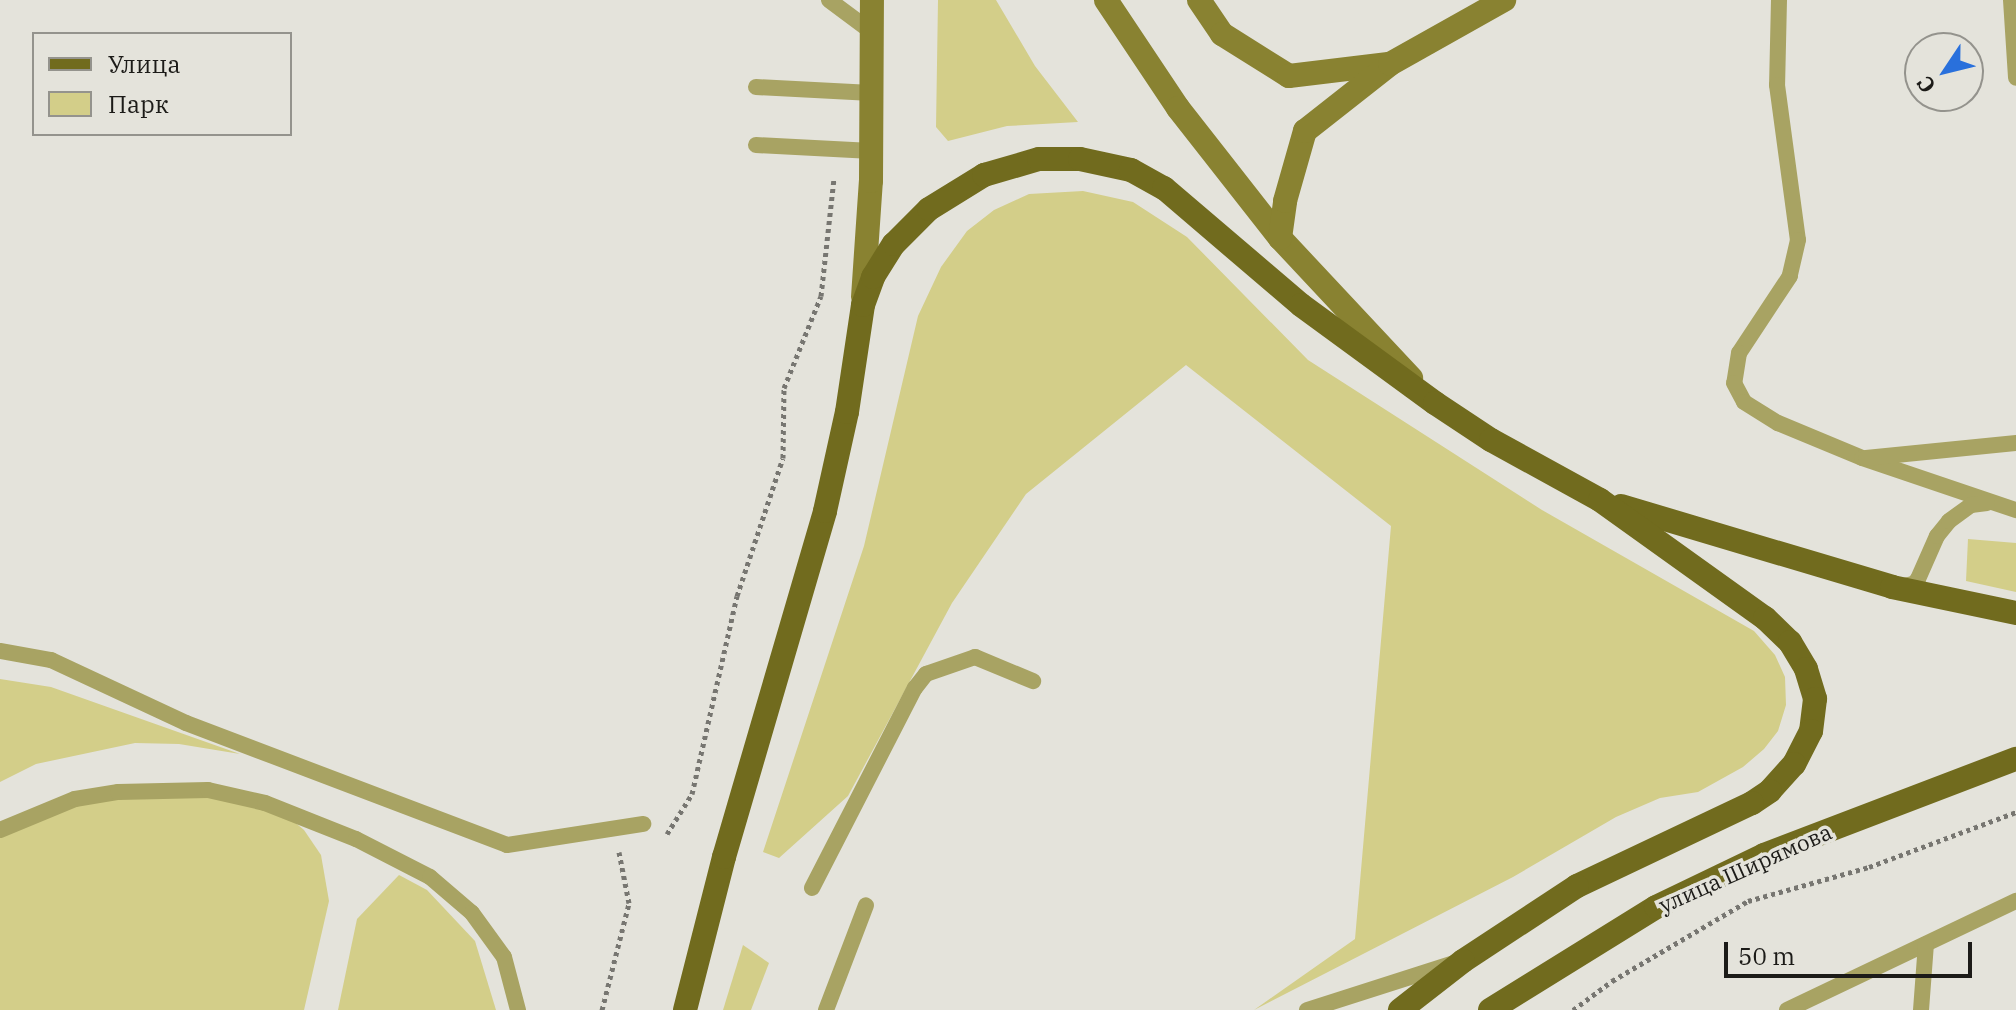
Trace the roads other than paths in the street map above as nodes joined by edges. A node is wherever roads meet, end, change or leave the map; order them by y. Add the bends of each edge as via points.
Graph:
1 (829, 0) edge
2 (872, 0) edge
3 (1106, 0) edge
4 (1199, 0) edge
5 (1504, 0) edge
6 (1779, 0) edge
7 (2011, 0) edge
8 (872, 32) junction
9 (1390, 64) junction
10 (2016, 78) edge
11 (756, 87) dead end
12 (872, 93) junction
13 (756, 145) dead end
14 (872, 151) junction
15 (1280, 238) junction
16 (863, 305) junction
17 (1435, 403) junction
18 (2016, 443) edge
19 (1862, 458) junction
20 (1600, 500) junction
21 (1993, 503) junction
22 (2016, 510) edge
23 (1892, 587) junction
24 (2016, 613) edge
25 (0, 651) edge
26 (1033, 681) dead end
27 (2016, 759) edge
28 (643, 824) dead end
29 (0, 830) edge
30 (812, 888) dead end
31 (2016, 901) edge
32 (866, 905) dead end
33 (1926, 944) junction
34 (1463, 961) junction
35 (518, 1010) edge
36 (685, 1010) edge
37 (826, 1010) edge
38 (1307, 1010) edge
39 (1400, 1010) edge
40 (1490, 1010) edge
41 (1787, 1010) edge
42 (1921, 1010) edge

1 - 8 lane
2 - 8 main road
3 - 15 main road via 1178,108
4 - 9 main road via 1222,34 1289,76
5 - 9 main road
6 - 19 lane via 1777,85 1798,240 1790,276 1739,353 1734,383 1744,402 1759,414
7 - 10 lane
8 - 12 main road
9 - 15 main road via 1305,131
11 - 12 lane
12 - 14 main road
13 - 14 lane
14 - 16 main road
15 - 17 main road
16 - 17 main road via 894,244 945,198 1002,168 1039,159 1080,159 1131,170 1155,182 1301,305
16 - 36 main road via 825,511
17 - 20 main road
18 - 19 lane
19 - 21 lane
20 - 23 main road
20 - 34 main road via 1780,630 1811,682 1811,731 1783,778 1752,803 1577,886
21 - 22 lane
21 - 23 lane via 1971,505 1955,515 1937,536 1914,584
23 - 24 main road
25 - 28 lane via 51,660 186,723 507,845
26 - 30 lane via 975,657 926,674
27 - 40 main road, улица Ширямова via 1764,855 1683,894
29 - 35 lane via 75,799 118,792 208,790 265,803 356,839 430,877 472,913 504,957
31 - 33 lane
32 - 37 lane
33 - 41 lane
33 - 42 lane
34 - 38 lane
34 - 39 main road

